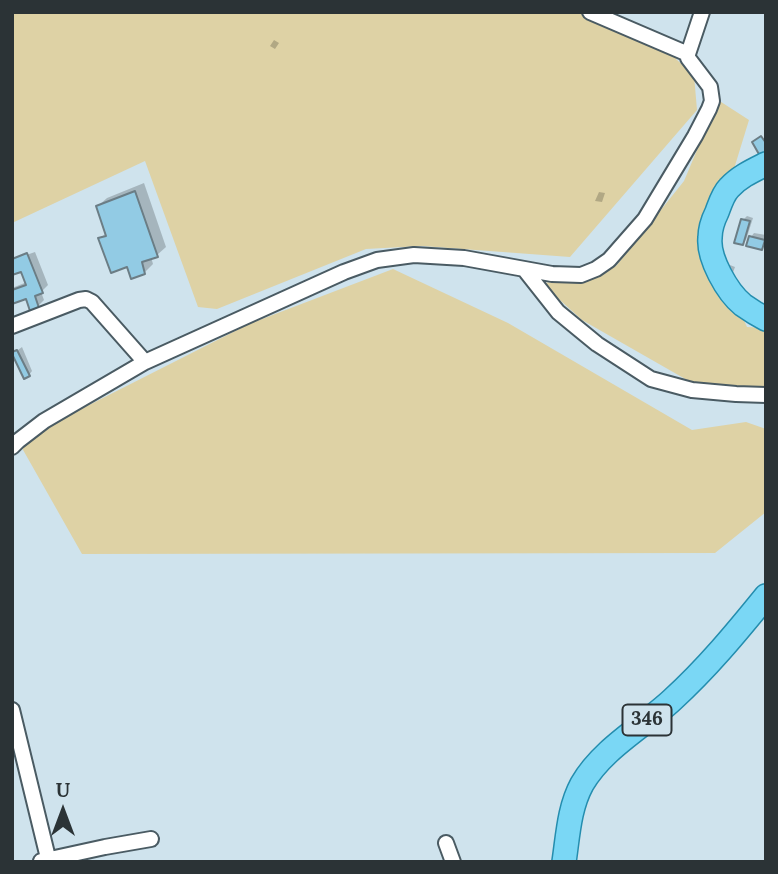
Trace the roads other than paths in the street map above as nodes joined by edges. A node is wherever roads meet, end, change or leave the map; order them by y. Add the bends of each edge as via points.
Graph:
1 (590, 12) edge
2 (702, 12) edge
3 (688, 54) junction
4 (766, 164) edge
5 (524, 269) junction
6 (766, 319) edge
7 (12, 326) edge
8 (145, 362) junction
9 (766, 395) edge
10 (12, 447) edge
11 (766, 596) edge
12 (12, 710) edge
13 (151, 839) dead end
14 (446, 843) dead end
15 (46, 861) edge
16 (453, 862) edge
17 (564, 862) edge

1 - 3 street
2 - 3 street
3 - 5 street via 710,87 712,101 645,219 596,270 571,275
4 - 6 main road via 727,190 710,237 730,291
5 - 8 street via 464,258 414,255 377,260
5 - 9 street via 558,312 651,379 692,390
7 - 8 street via 86,299
8 - 10 street via 44,421
11 - 17 main road, 346 via 702,671 590,772 573,804
12 - 15 street
13 - 15 street
14 - 16 street

